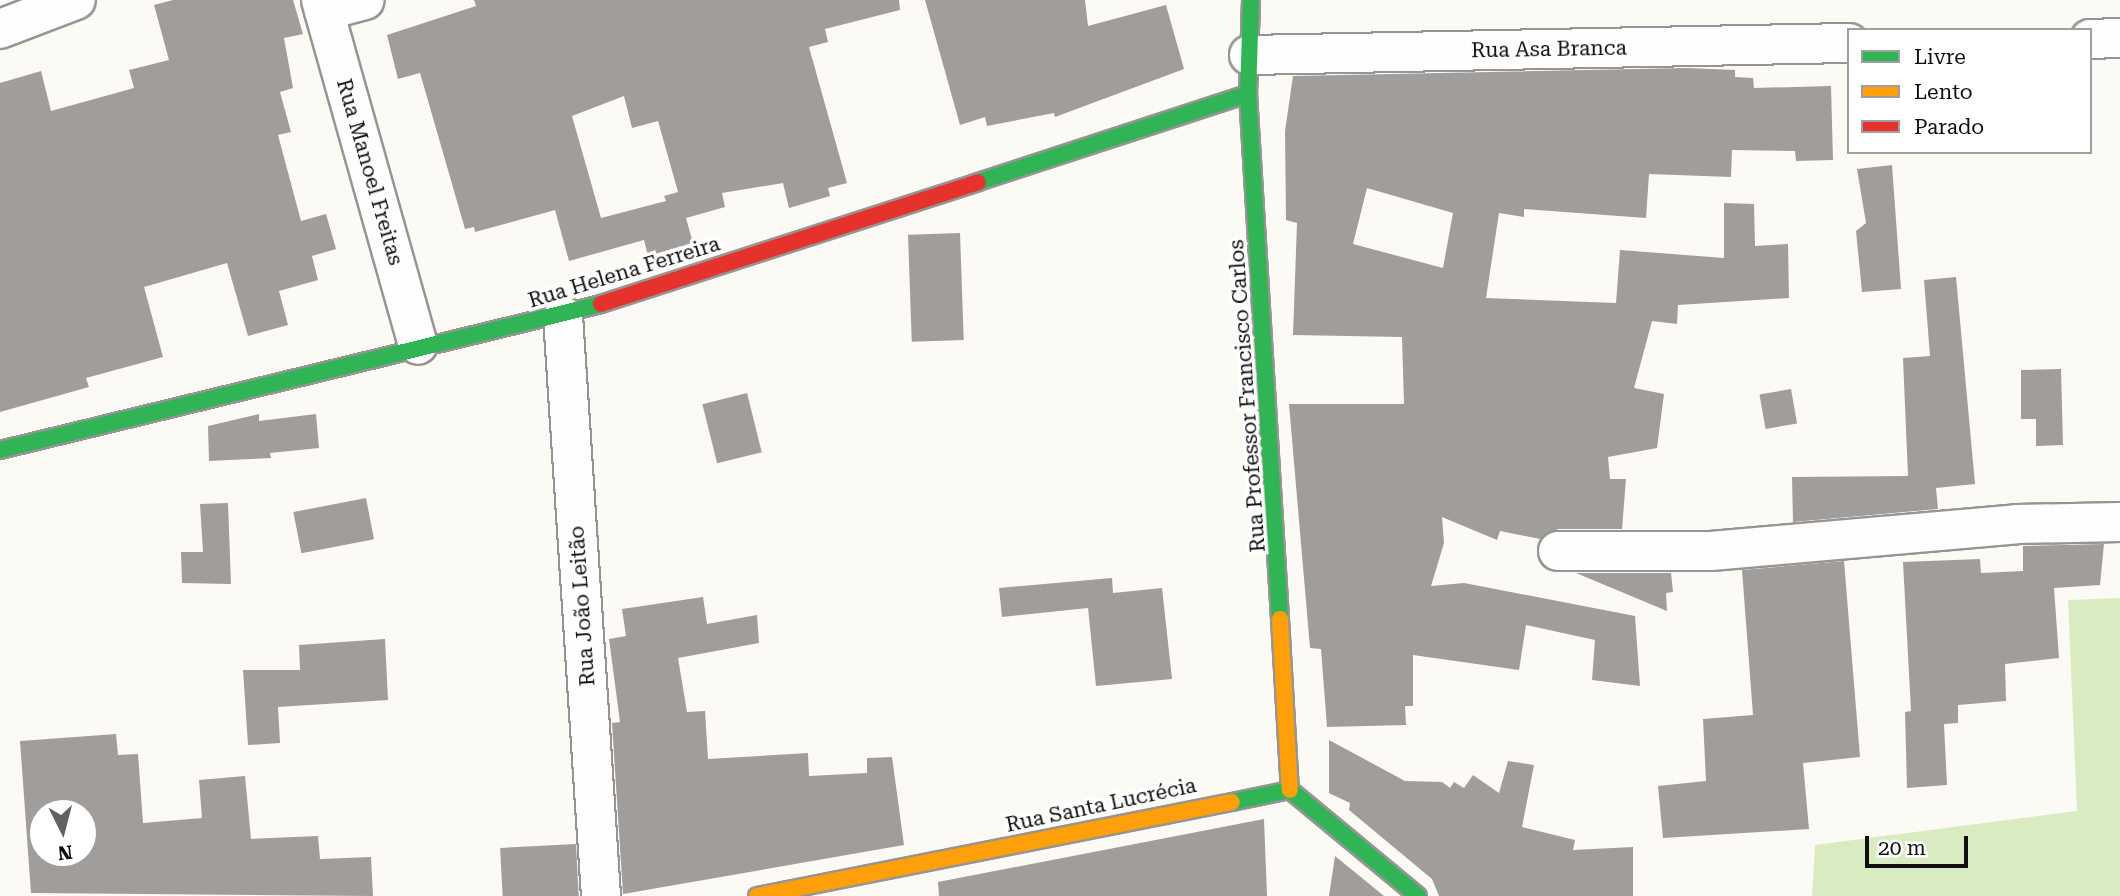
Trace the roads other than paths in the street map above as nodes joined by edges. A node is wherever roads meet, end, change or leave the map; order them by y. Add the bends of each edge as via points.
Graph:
1 (76, 0) edge
2 (365, 0) edge
3 (1251, 0) edge
4 (323, 6) edge
5 (0, 29) edge
6 (2120, 38) edge
7 (2092, 39) edge
8 (1847, 43) edge
9 (1250, 55) junction
10 (1248, 94) junction
11 (563, 316) junction
12 (418, 345) junction
13 (0, 450) edge
14 (2120, 522) edge
15 (1558, 551) dead end
16 (1290, 790) junction
17 (601, 896) edge
18 (757, 896) edge
19 (1418, 896) edge

1 - 5 street
2 - 4 street
3 - 9 street, Rua Professor Francisco Carlos
4 - 12 street, Rua Manoel Freitas
6 - 7 street
8 - 9 street, Rua Asa Branca
9 - 10 street, Rua Professor Francisco Carlos
10 - 11 street, Rua Helena Ferreira
10 - 16 street, Rua Professor Francisco Carlos
11 - 12 street, Rua Helena Ferreira
11 - 17 street, Rua João Leitão
12 - 13 street, Rua Helena Ferreira
14 - 15 street via 2017,524 1711,551
16 - 18 street, Rua Santa Lucrécia
16 - 19 street

